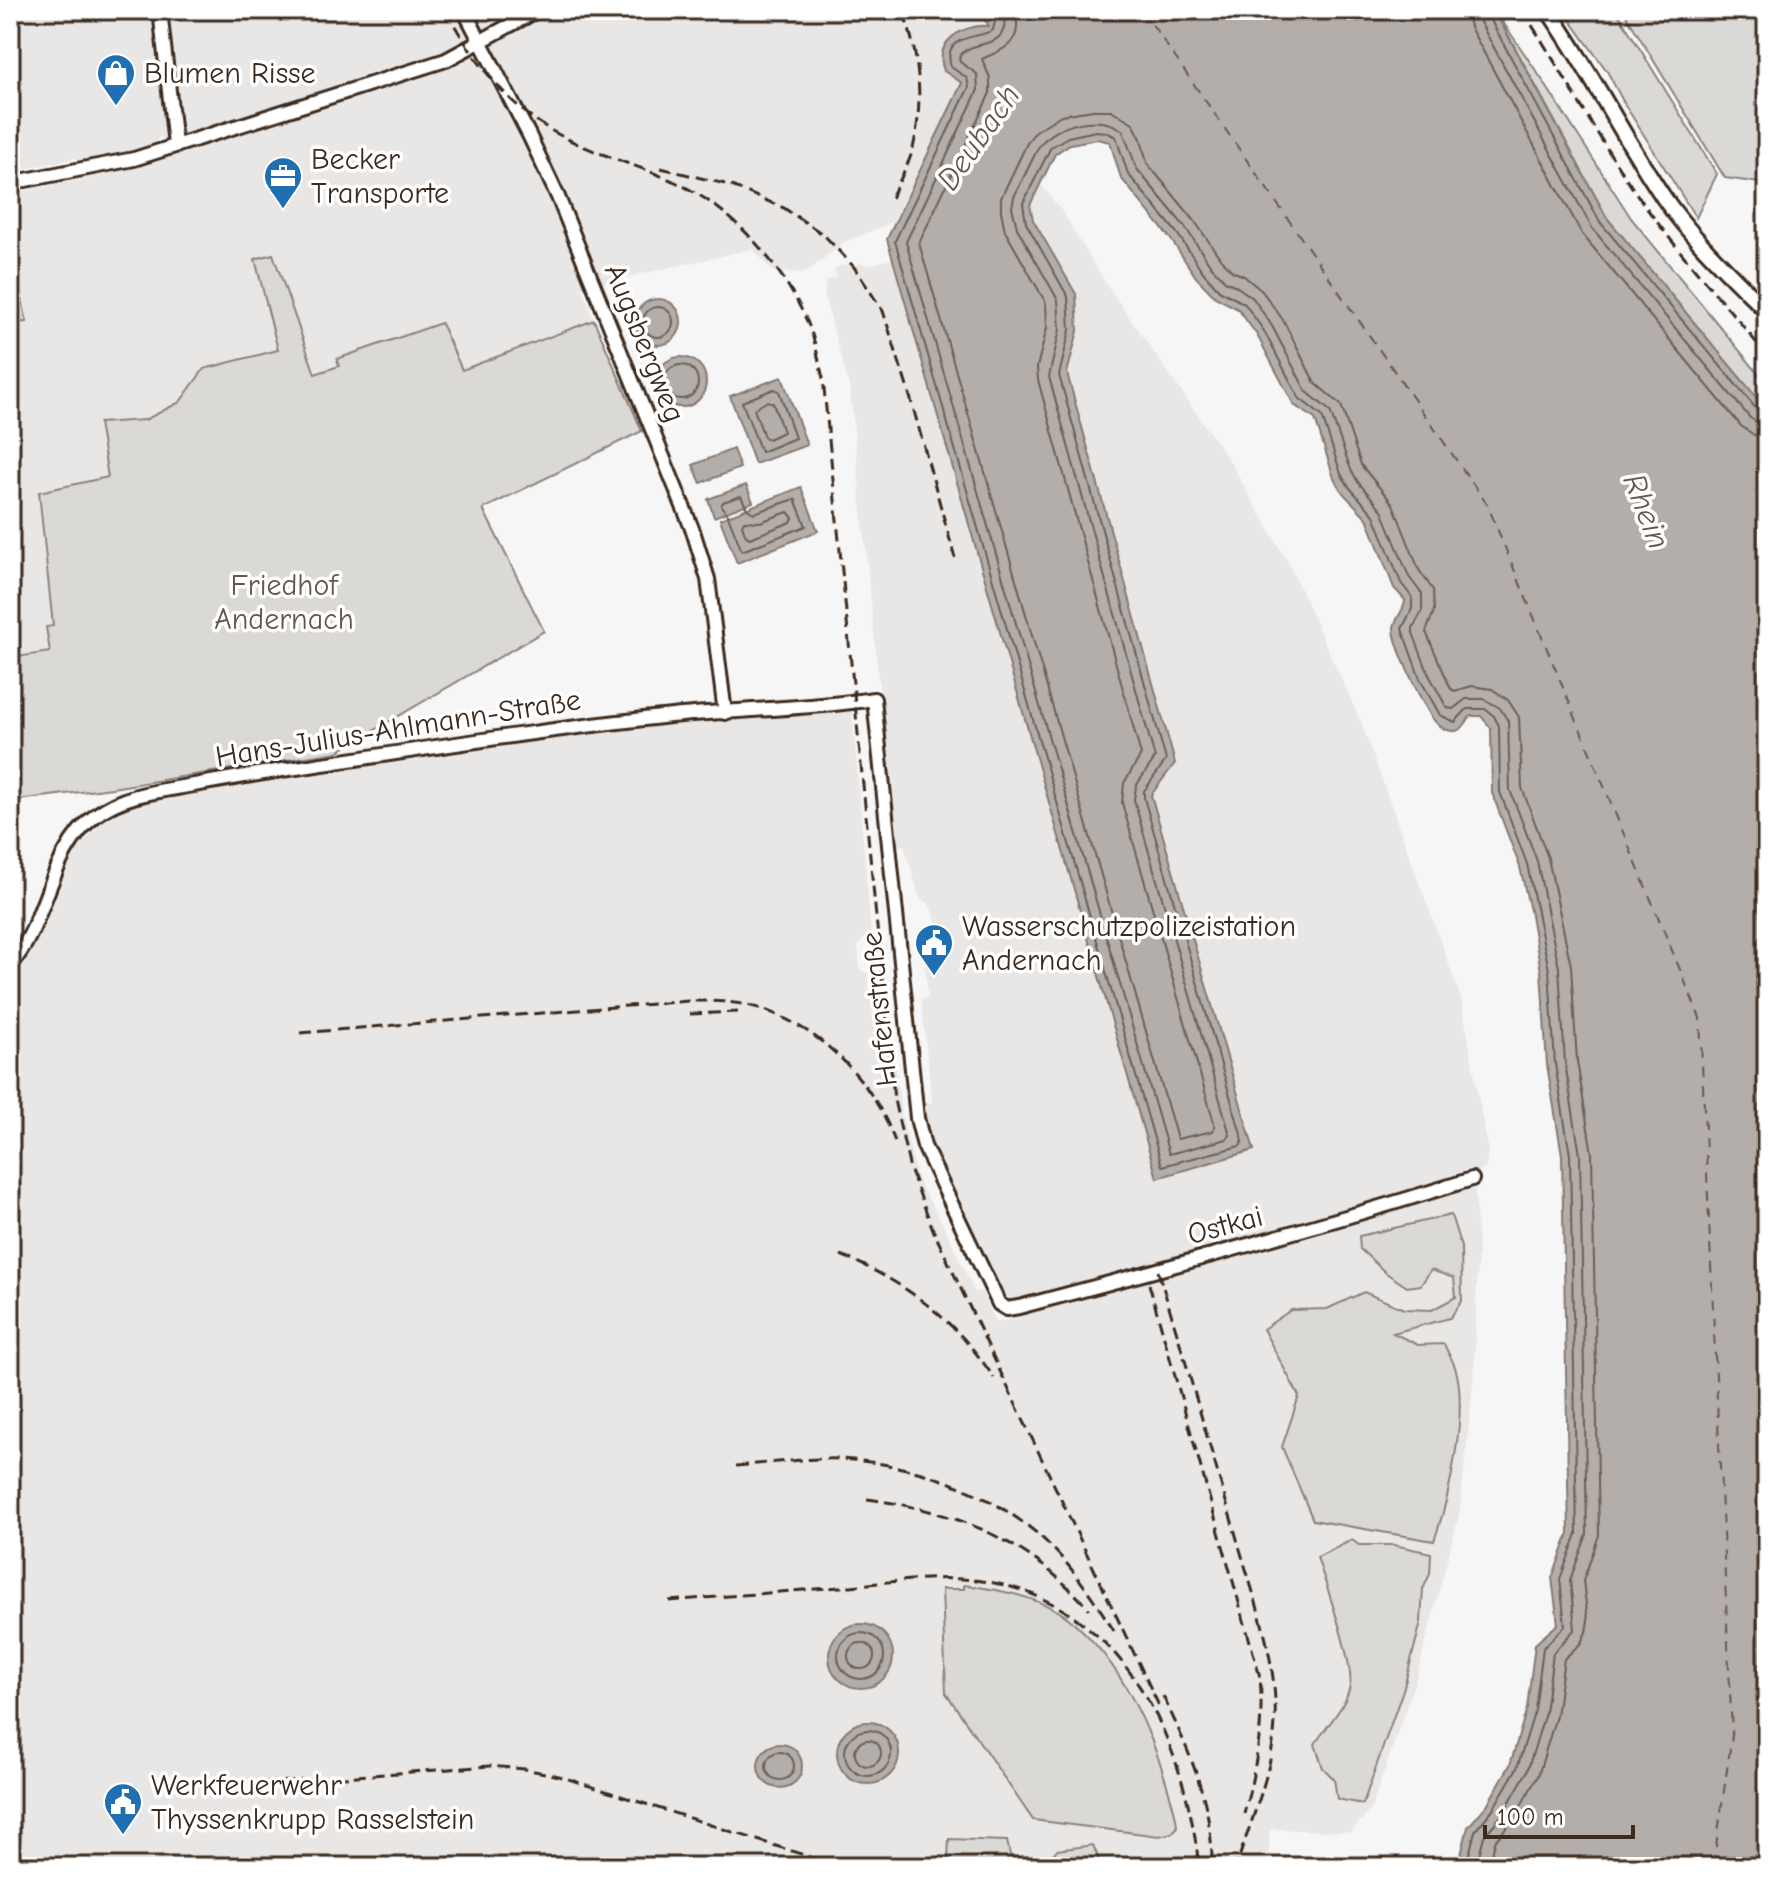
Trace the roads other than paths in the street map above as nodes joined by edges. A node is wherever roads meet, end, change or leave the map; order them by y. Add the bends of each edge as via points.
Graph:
1 (160, 10) edge
2 (464, 10) edge
3 (538, 10) edge
4 (1548, 10) edge
5 (480, 41) junction
6 (175, 145) junction
7 (10, 183) edge
8 (1767, 311) edge
9 (874, 699) joint
10 (725, 713) junction
11 (13, 961) edge
12 (1472, 1179) dead end
13 (995, 1297) joint

1 - 6 street
2 - 5 street, Augsbergweg
3 - 5 street
4 - 8 main road via 1665,199 1704,248
5 - 6 street via 446,60
5 - 10 street, Augsbergweg via 558,197 693,531 708,579
6 - 7 street via 134,159
9 - 10 street, Hans-Julius-Ahlmann-Straße
9 - 13 street, Hafenstraße via 917,1118 924,1146
10 - 11 street, Hans-Julius-Ahlmann-Straße via 522,734 258,773 128,799 100,812 75,837 29,940
12 - 13 street, Ostkai via 1019,1307 1007,1309

